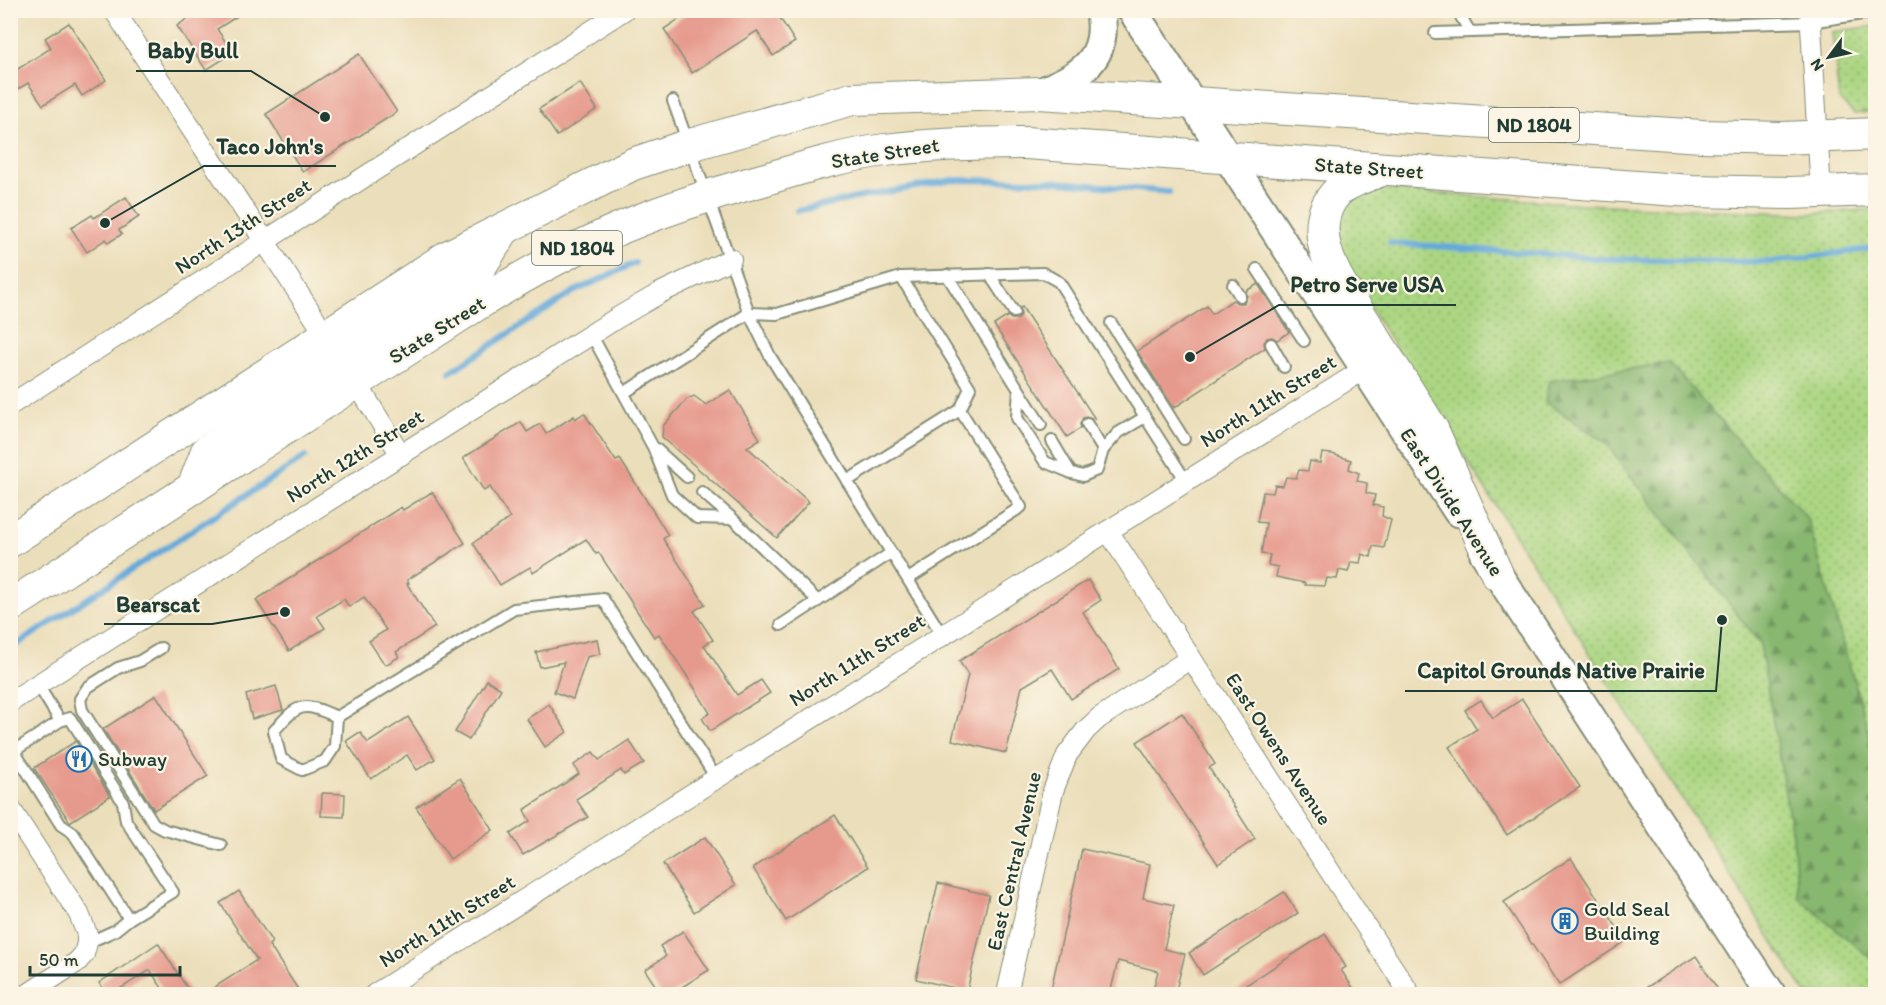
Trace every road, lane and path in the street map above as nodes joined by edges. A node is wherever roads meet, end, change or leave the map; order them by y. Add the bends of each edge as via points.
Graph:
1 (114, 10) edge
2 (624, 10) edge
3 (1100, 10) edge
4 (1132, 10) edge
5 (1457, 10) edge
6 (1875, 12) edge
7 (1810, 16) edge
8 (1470, 32) junction
9 (1435, 33) dead end
10 (1039, 93) junction
11 (674, 101) dead end
12 (1192, 102) junction
13 (1875, 134) edge
14 (1818, 138) junction
15 (690, 145) junction
16 (1230, 159) junction
17 (1382, 169) junction
18 (1875, 190) edge
19 (1821, 193) junction
20 (707, 197) junction
21 (504, 228) junction
22 (263, 242) junction
23 (731, 259) junction
24 (1257, 269) dead end
25 (989, 274) junction
26 (947, 275) junction
27 (901, 277) junction
28 (1233, 285) dead end
29 (1240, 296) dead end
30 (1014, 312) dead end
31 (749, 313) junction
32 (1111, 323) dead end
33 (591, 334) junction
34 (327, 337) junction
35 (1304, 341) dead end
36 (1271, 344) dead end
37 (1284, 367) dead end
38 (1366, 368) junction
39 (356, 382) junction
40 (1019, 390) junction
41 (624, 393) junction
42 (10, 405) edge
43 (960, 410) junction
44 (1145, 417) junction
45 (1087, 424) dead end
46 (1041, 425) dead end
47 (1184, 439) dead end
48 (1052, 441) dead end
49 (653, 447) junction
50 (1103, 450) junction
51 (401, 455) junction
52 (1072, 473) junction
53 (687, 477) dead end
54 (847, 481) junction
55 (1186, 481) junction
56 (193, 488) junction
57 (702, 492) dead end
58 (733, 519) junction
59 (1108, 531) junction
60 (10, 541) edge
61 (891, 553) junction
62 (1497, 574) junction
63 (908, 579) junction
64 (818, 601) junction
65 (10, 606) edge
66 (781, 625) dead end
67 (942, 635) junction
68 (161, 648) dead end
69 (1191, 658) junction
70 (38, 685) junction
71 (10, 702) edge
72 (338, 717) junction
73 (60, 721) junction
74 (716, 778) junction
75 (10, 808) edge
76 (221, 845) dead end
77 (129, 919) junction
78 (87, 943) junction
79 (28, 994) edge
80 (375, 994) edge
81 (1007, 994) edge
82 (1410, 994) edge
83 (1771, 994) edge

1 - 22 street
2 - 22 street, North 13th Street
3 - 10 street via 1103,33 1094,58 1080,73
4 - 12 street, East Divide Avenue
5 - 8 lane
6 - 7 lane
7 - 8 lane
7 - 14 street
8 - 9 lane
10 - 12 main road, ND 1804
10 - 15 main road, ND 1804 via 852,99
11 - 15 lane
12 - 14 main road, ND 1804 via 1702,136
12 - 16 street, East Divide Avenue
13 - 14 main road, ND 1804
14 - 19 street
15 - 20 lane
15 - 21 main road, ND 1804 via 633,164
16 - 17 main road, State Street / ND 1804
16 - 20 main road, State Street / ND 1804 via 1026,143 945,143 883,150 818,164
16 - 38 street, East Divide Avenue
17 - 19 main road, State Street / ND 1804 via 1755,194
17 - 62 main road via 1340,190 1329,202 1322,235 1328,261 1432,429
18 - 19 main road, State Street / ND 1804
20 - 23 lane
20 - 39 main road, State Street / ND 1804 via 576,249 479,303
21 - 34 main road, ND 1804 via 447,257
21 - 39 main road via 478,270 359,349 352,357
22 - 34 street
22 - 42 street, North 13th Street
23 - 31 lane
23 - 33 street, North 12th Street via 660,293
24 - 35 lane
25 - 26 lane
25 - 30 lane
25 - 44 lane via 1043,273 1059,282
26 - 27 lane
26 - 40 lane
27 - 31 lane via 777,314
27 - 43 lane via 970,388
28 - 29 lane
31 - 41 lane
31 - 54 lane via 770,356
32 - 47 lane
33 - 41 lane
33 - 51 street, North 12th Street
34 - 56 main road via 335,353 330,369 207,451
34 - 60 main road, ND 1804
36 - 37 lane
38 - 55 street, North 11th Street
38 - 62 street, East Divide Avenue
39 - 51 street
39 - 56 main road, State Street / ND 1804
40 - 46 lane
40 - 52 lane via 1017,418 1046,462
41 - 49 lane
43 - 54 lane
43 - 63 lane via 1021,507
44 - 50 lane via 1118,433
44 - 55 lane
45 - 50 lane
48 - 52 lane
49 - 53 lane
49 - 58 lane via 672,495 697,518
50 - 52 lane via 1097,470 1083,476
51 - 70 street, North 12th Street
54 - 61 lane
55 - 59 street, North 11th Street
56 - 65 main road, State Street / ND 1804
57 - 58 lane
58 - 64 lane
59 - 67 street, North 11th Street
59 - 69 street, East Owens Avenue
61 - 63 lane
61 - 64 lane
62 - 83 street, East Divide Avenue
63 - 67 lane
64 - 66 lane
67 - 74 street, North 11th Street
68 - 76 lane via 88,687 80,699 82,710 154,824
69 - 81 street, East Central Avenue via 1099,717 1067,755 1053,791
69 - 82 street, East Owens Avenue
70 - 71 street, North 12th Street
70 - 73 lane
72 - 72 lane via 335,746 325,761 302,770 281,759 274,731 292,710 314,706
72 - 74 lane via 514,609 603,599
73 - 77 lane via 14,751 61,825 73,833
73 - 77 lane via 70,718 123,802 126,821 173,892
74 - 80 street, North 11th Street
75 - 78 street via 79,914
77 - 78 lane
78 - 79 street via 77,962

